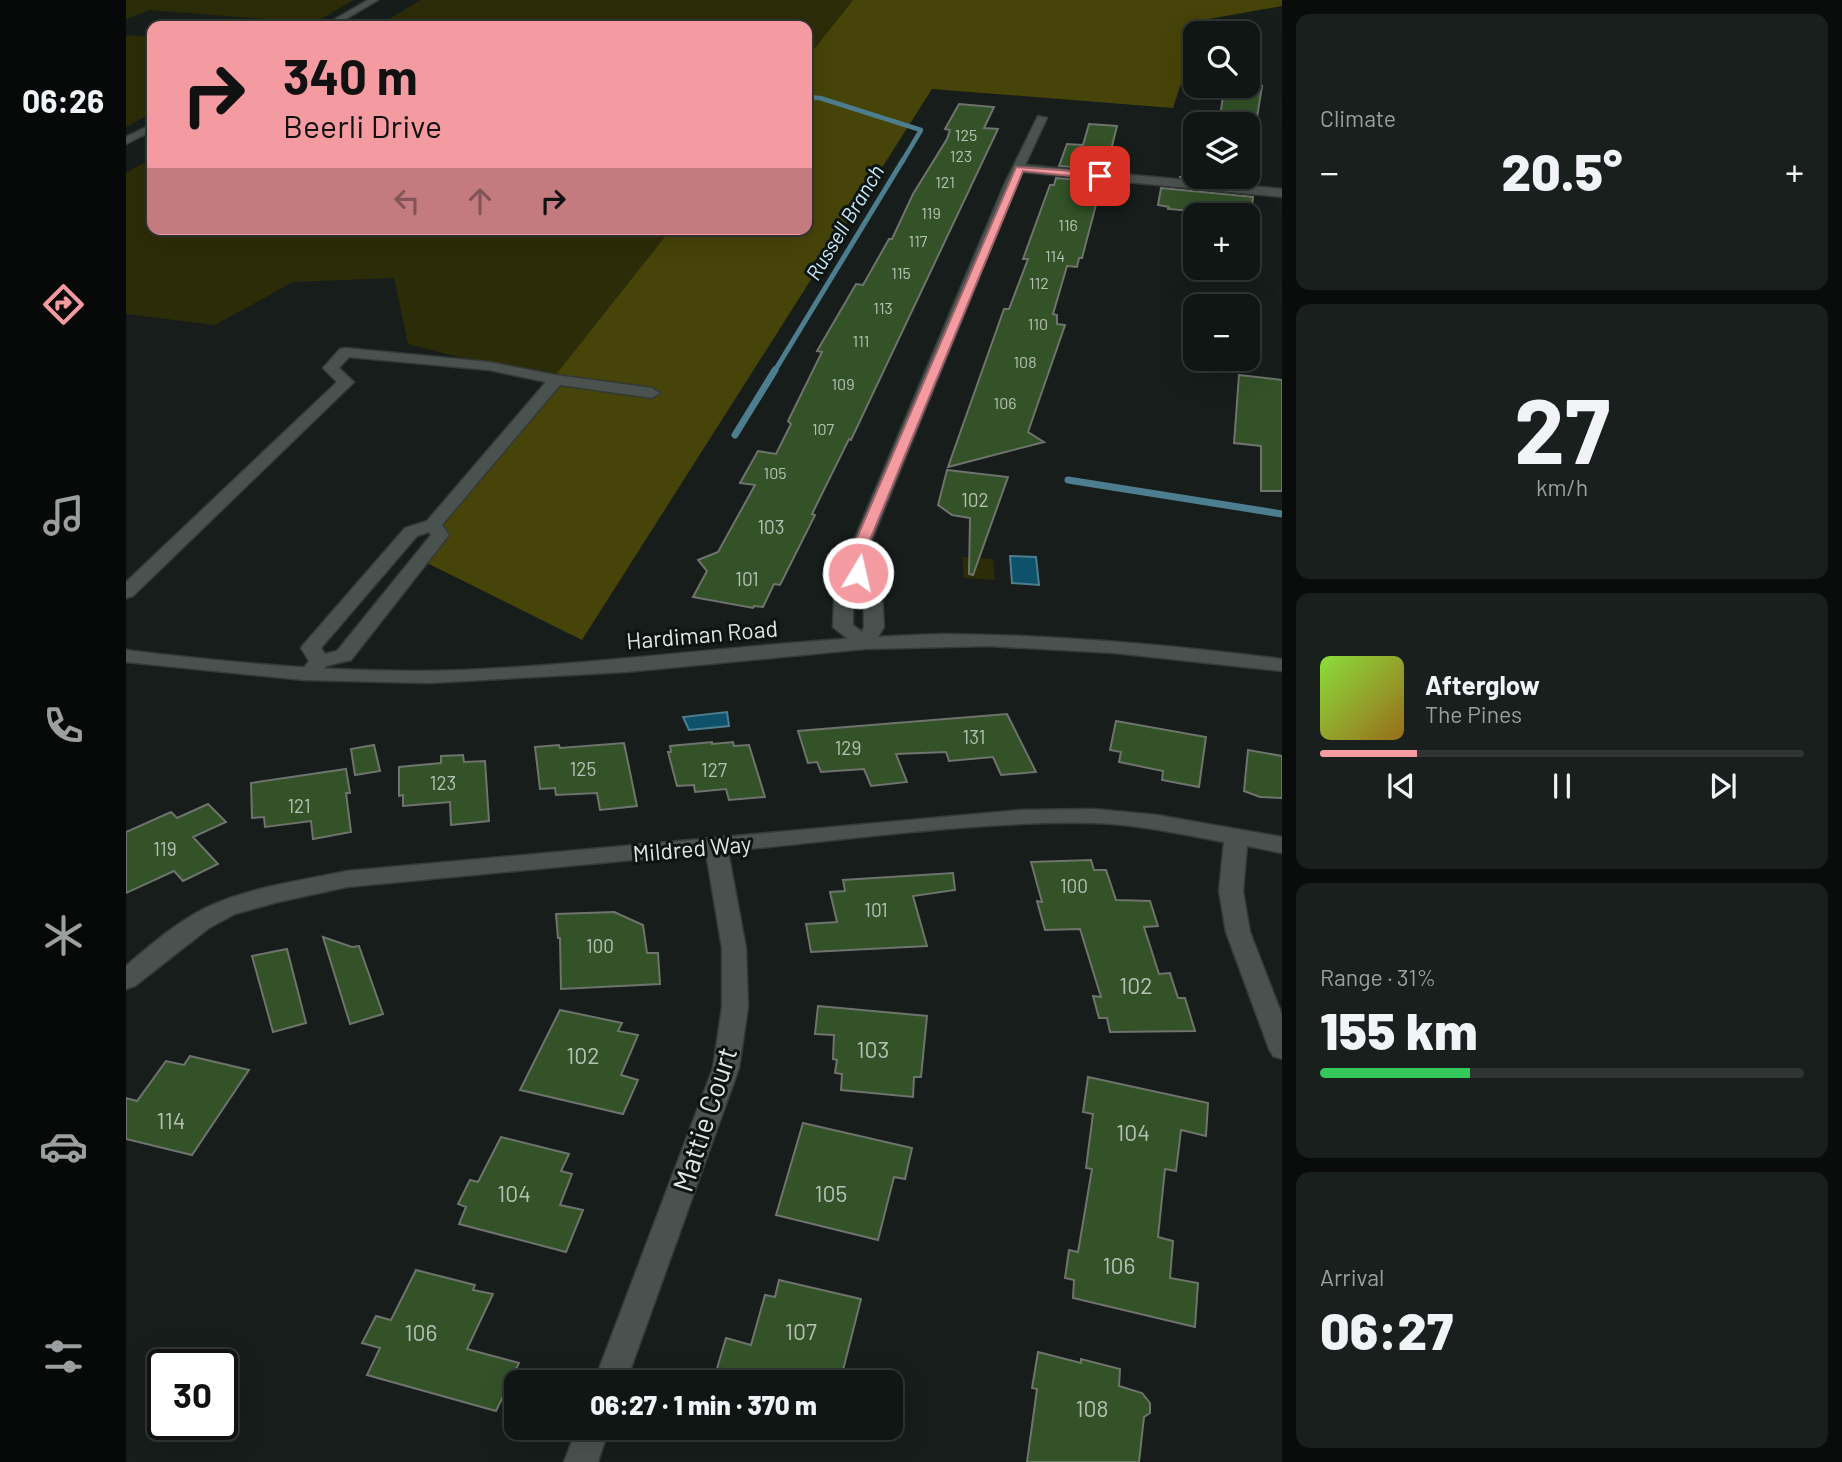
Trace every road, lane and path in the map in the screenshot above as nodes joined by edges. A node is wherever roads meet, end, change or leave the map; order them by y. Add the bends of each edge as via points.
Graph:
1 (374, 0) edge
2 (337, 21) edge
3 (1042, 118) dead end
4 (147, 130) edge
5 (126, 141) edge
6 (1020, 169) junction
7 (1282, 193) edge
8 (556, 380) junction
9 (652, 393) dead end
10 (433, 525) junction
11 (858, 573) junction
12 (126, 592) edge
13 (865, 643) junction
14 (126, 656) edge
15 (1282, 665) edge
16 (314, 667) junction
17 (1236, 837) junction
18 (1282, 845) edge
19 (716, 846) junction
20 (126, 980) edge
21 (1282, 1049) edge
22 (614, 1370) edge
23 (589, 1440) edge
24 (581, 1462) edge

1 - 2 street
3 - 6 street
4 - 5 street
6 - 7 street
6 - 11 street via 860,547
8 - 9 street
8 - 10 street
8 - 12 street via 489,366 345,352 330,368 346,382
10 - 16 street via 411,532 312,648
10 - 16 street via 440,535 344,656
11 - 13 street via 872,580 874,627
11 - 13 street via 844,582 844,627
13 - 15 street, Hardiman Road via 1048,642 1145,648
13 - 16 street, Hardiman Road via 626,666 452,676 363,677
14 - 16 street, Hardiman Road via 235,670
17 - 18 street, Mildred Way
17 - 19 street, Mildred Way via 1094,816 1020,817
17 - 21 street via 1231,891 1238,932
19 - 20 street, Mildred Way via 347,879 273,895 213,915
19 - 22 street, Mattie Court via 734,948 735,1007 726,1068
23 - 24 street

